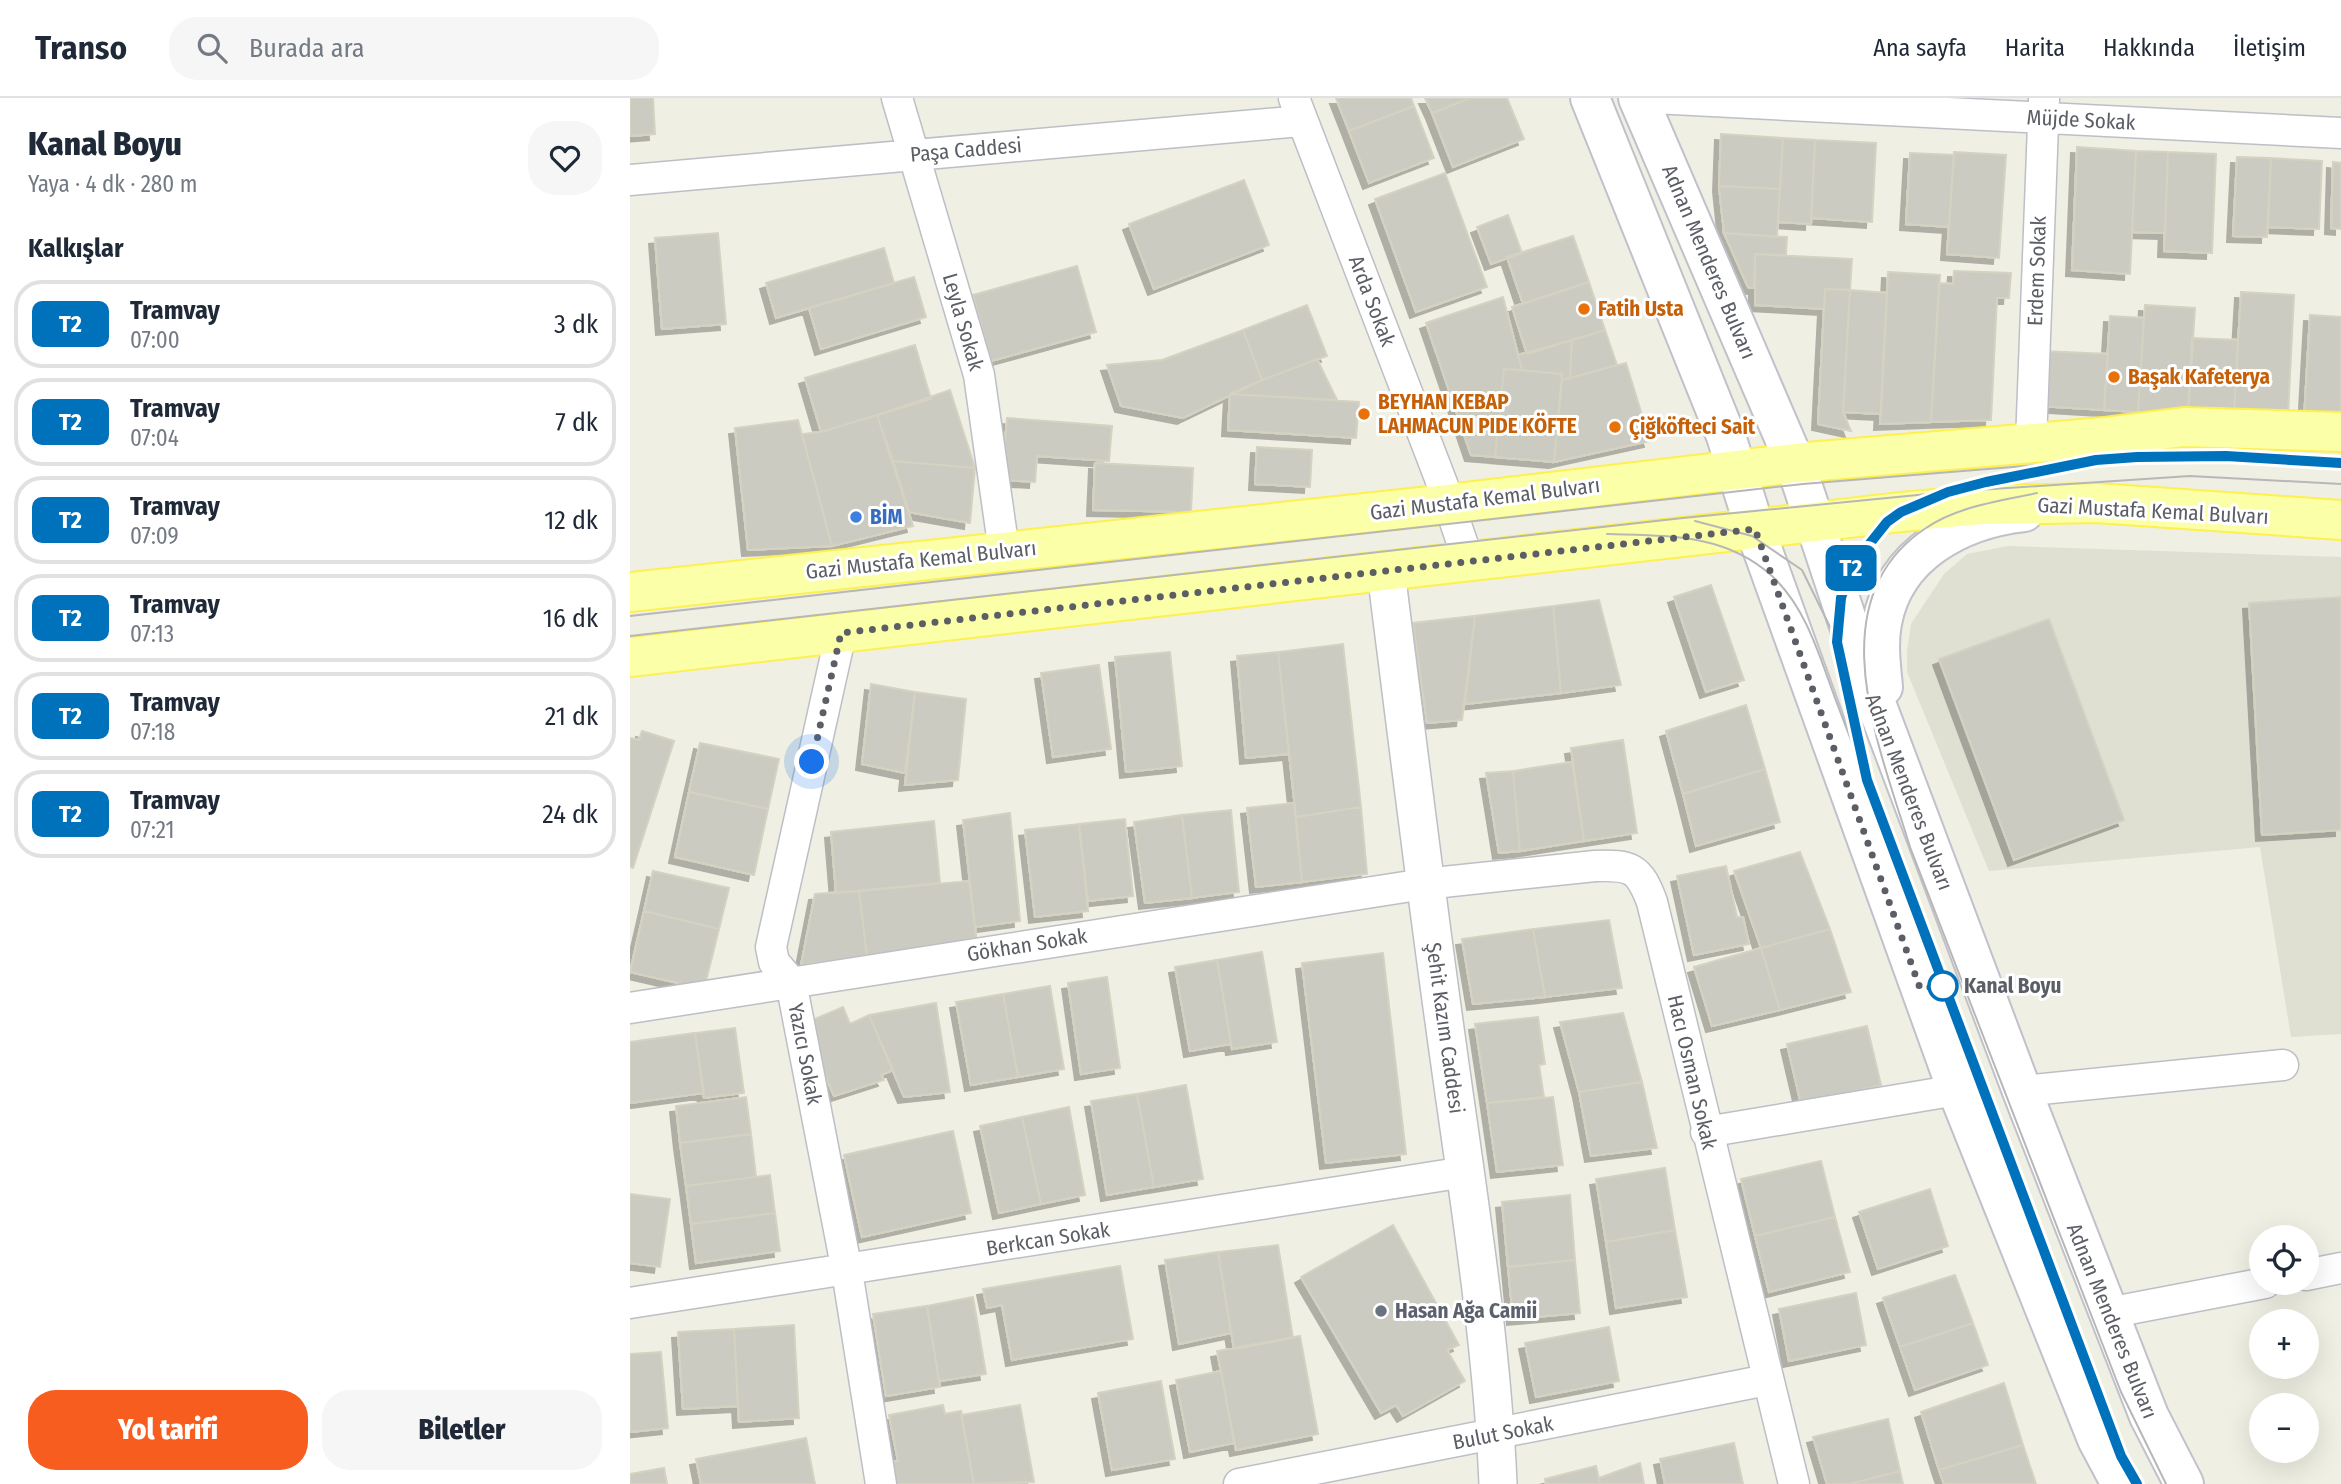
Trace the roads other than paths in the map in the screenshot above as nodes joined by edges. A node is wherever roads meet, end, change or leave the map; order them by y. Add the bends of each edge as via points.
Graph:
1 (897, 98) edge
2 (1591, 98) edge
3 (1638, 98) edge
4 (1653, 98) edge
5 (2044, 108) edge
6 (1298, 109) edge
7 (2341, 133) edge
8 (915, 155) junction
9 (630, 180) edge
10 (2341, 432) edge
11 (2031, 443) junction
12 (1795, 463) junction
13 (1738, 469) junction
14 (2097, 503) junction
15 (1449, 504) junction
16 (2341, 520) edge
17 (1815, 521) junction
18 (1755, 529) junction
19 (1004, 551) junction
20 (1469, 563) junction
21 (1386, 572) junction
22 (630, 592) edge
23 (841, 633) junction
24 (630, 657) edge
25 (1900, 768) junction
26 (1424, 884) junction
27 (790, 982) junction
28 (630, 1008) edge
29 (2283, 1065) dead end
30 (1958, 1090) junction
31 (2022, 1091) junction
32 (1706, 1132) junction
33 (1465, 1172) junction
34 (2341, 1268) edge
35 (847, 1271) junction
36 (2319, 1272) edge
37 (2249, 1286) edge
38 (630, 1303) edge
39 (2108, 1313) junction
40 (1767, 1380) junction
41 (1496, 1435) junction
42 (881, 1484) edge
43 (1238, 1484) edge
44 (1498, 1484) edge
45 (1794, 1484) edge
46 (2121, 1484) edge
47 (2184, 1484) edge

1 - 8 street, Leyla Sokak
2 - 13 main road
3 - 12 main road, Adnan Menderes Bulvarı
4 - 5 street, Müjde Sokak
5 - 7 street, Müjde Sokak
5 - 11 street, Erdem Sokak
6 - 8 street, Paşa Caddesi
6 - 15 street, Arda Sokak
8 - 9 street, Paşa Caddesi
8 - 19 street, Leyla Sokak via 979,376
10 - 11 main road, Gazi Mustafa Kemal Bulvarı via 2210,426
11 - 12 main road, Gazi Mustafa Kemal Bulvarı
12 - 13 main road, Gazi Mustafa Kemal Bulvarı
12 - 17 main road, Adnan Menderes Bulvarı
13 - 15 main road, Gazi Mustafa Kemal Bulvarı
13 - 18 main road
14 - 16 main road, Gazi Mustafa Kemal Bulvarı
14 - 17 main road, Gazi Mustafa Kemal Bulvarı via 1982,505
14 - 25 main road via 2016,513 1963,529 1923,551 1899,578 1885,611 1880,653
15 - 19 main road, Gazi Mustafa Kemal Bulvarı
15 - 20 street, Arda Sokak
17 - 18 main road, Gazi Mustafa Kemal Bulvarı
17 - 25 main road, Adnan Menderes Bulvarı
18 - 20 main road, Gazi Mustafa Kemal Bulvarı
18 - 30 main road
19 - 22 main road, Gazi Mustafa Kemal Bulvarı
20 - 21 main road, Gazi Mustafa Kemal Bulvarı
21 - 23 main road, Gazi Mustafa Kemal Bulvarı
21 - 26 street, Şehit Kazım Caddesi
23 - 24 main road, Gazi Mustafa Kemal Bulvarı
23 - 27 street, Yazıcı Sokak via 771,947 774,962
25 - 31 main road, Adnan Menderes Bulvarı
26 - 27 street, Gökhan Sokak
26 - 32 street, Hacı Osman Sokak via 1595,866 1634,870 1652,902
26 - 33 street, Şehit Kazım Caddesi
27 - 28 street, Gökhan Sokak
27 - 35 street, Yazıcı Sokak
29 - 31 street
30 - 32 street
30 - 46 main road via 2097,1439
31 - 39 main road, Adnan Menderes Bulvarı
32 - 40 street, Hacı Osman Sokak
33 - 35 street, Berkcan Sokak
33 - 41 street, Şehit Kazım Caddesi
34 - 36 street
35 - 38 street, Berkcan Sokak
35 - 42 street, Yazıcı Sokak
37 - 39 street
39 - 47 main road, Adnan Menderes Bulvarı via 2149,1416
40 - 41 street, Bulut Sokak
40 - 45 street, Hacı Osman Sokak
41 - 43 street, Bulut Sokak
41 - 44 street, Şehit Kazım Caddesi

